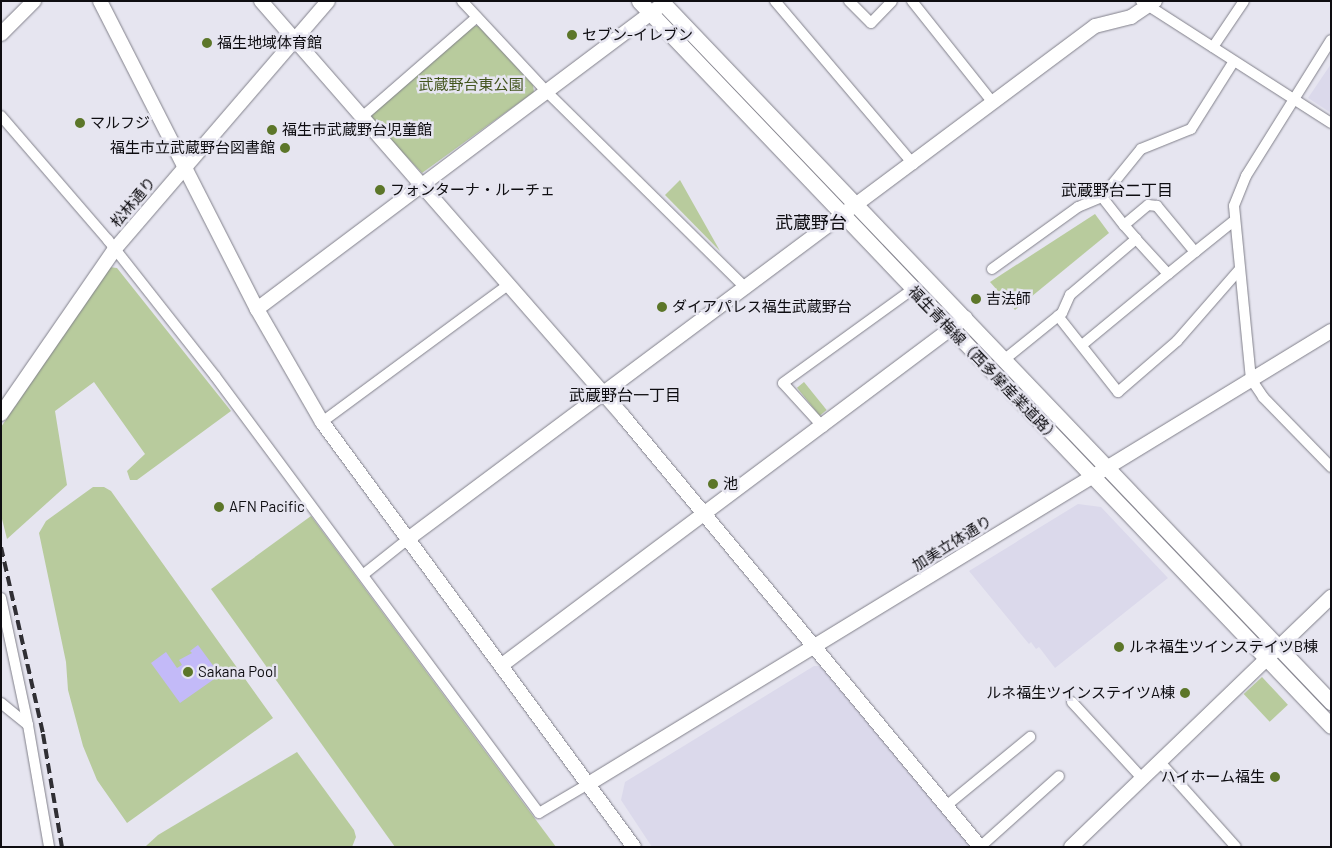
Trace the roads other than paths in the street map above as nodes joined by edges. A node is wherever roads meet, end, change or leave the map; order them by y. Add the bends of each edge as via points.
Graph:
1 (34, 1) edge
2 (100, 1) edge
3 (261, 1) edge
4 (328, 1) edge
5 (462, 1) edge
6 (639, 1) edge
7 (775, 1) edge
8 (849, 1) edge
9 (892, 1) edge
10 (912, 1) edge
11 (1244, 1) edge
12 (663, 2) edge
13 (1148, 3) edge
14 (650, 13) junction
15 (478, 17) junction
16 (1, 34) edge
17 (295, 38) junction
18 (1331, 40) edge
19 (1212, 47) junction
20 (1234, 61) junction
21 (546, 91) junction
22 (1293, 99) junction
23 (993, 103) junction
24 (1, 116) edge
25 (362, 117) junction
26 (1331, 123) edge
27 (913, 164) junction
28 (184, 167) junction
29 (422, 184) junction
30 (1102, 197) junction
31 (856, 206) junction
32 (843, 216) junction
33 (1235, 220) junction
34 (1124, 226) junction
35 (1136, 240) junction
36 (114, 250) junction
37 (1195, 252) junction
38 (992, 269) dead end
39 (1239, 270) junction
40 (1168, 274) junction
41 (508, 285) junction
42 (746, 288) junction
43 (913, 289) junction
44 (257, 309) junction
45 (1058, 316) junction
46 (965, 318) junction
47 (951, 329) junction
48 (1331, 331) edge
49 (1082, 345) junction
50 (1005, 359) junction
51 (1252, 379) junction
52 (604, 394) junction
53 (1, 414) edge
54 (322, 422) junction
55 (823, 427) junction
56 (1108, 467) junction
57 (1331, 467) edge
58 (1092, 477) junction
59 (705, 514) junction
60 (408, 539) junction
61 (364, 574) junction
62 (1331, 597) edge
63 (1, 598) edge
64 (815, 647) junction
65 (1278, 648) junction
66 (1267, 659) junction
67 (502, 665) junction
68 (1, 702) edge
69 (1072, 702) dead end
70 (1331, 702) edge
71 (28, 725) junction
72 (1331, 726) edge
73 (1030, 737) dead end
74 (1160, 761) junction
75 (1059, 776) dead end
76 (1142, 778) junction
77 (590, 783) junction
78 (946, 806) junction
79 (1231, 845) edge
80 (49, 847) edge
81 (634, 847) edge
82 (980, 847) edge
83 (1071, 847) edge

1 - 16 street
2 - 28 street
3 - 17 street
4 - 17 street, 松林通り
5 - 15 street
6 - 14 main road, 福生青梅線（西多摩産業道路）
7 - 27 street
8 - 9 street via 871,23
10 - 23 street
11 - 19 street
12 - 14 street
12 - 31 main road, 福生青梅線（西多摩産業道路）
13 - 19 street
13 - 23 street via 1131,17 1095,26
14 - 21 street
14 - 32 main road, 福生青梅線（西多摩産業道路）
15 - 21 street
15 - 25 street
17 - 25 street
17 - 28 street, 松林通り
18 - 22 street
19 - 20 street
20 - 22 street
20 - 30 street via 1191,129 1141,149
21 - 29 street
21 - 42 street
22 - 26 street
22 - 33 street via 1246,176 1236,200
23 - 27 street
24 - 36 street
25 - 29 street
27 - 31 street
28 - 36 street, 松林通り
28 - 44 street
29 - 41 street
29 - 44 street
30 - 34 street
30 - 38 street via 1078,207
31 - 32 street
31 - 46 main road, 福生青梅線（西多摩産業道路）
32 - 42 street
32 - 43 main road, 福生青梅線（西多摩産業道路）
33 - 37 street
33 - 39 street
34 - 35 street
34 - 37 street via 1148,205 1156,206
35 - 40 street
35 - 45 street via 1070,295
36 - 53 street, 松林通り
36 - 61 street via 215,376
37 - 40 street
39 - 49 street via 1177,341 1118,392
39 - 51 street
40 - 49 street
41 - 52 street
41 - 54 street
42 - 52 street
43 - 47 main road, 福生青梅線（西多摩産業道路）
43 - 55 street via 783,383
44 - 54 street
45 - 49 street
45 - 50 street
46 - 47 street
46 - 50 main road, 福生青梅線（西多摩産業道路）
47 - 55 street
47 - 58 main road, 福生青梅線（西多摩産業道路）
48 - 51 street, 加美立体通り
50 - 56 main road, 福生青梅線（西多摩産業道路）
51 - 56 street, 加美立体通り
51 - 57 street via 1264,397
52 - 59 street
52 - 60 street
54 - 60 street
55 - 59 street
56 - 58 street, 加美立体通り
56 - 65 main road, 福生青梅線（西多摩産業道路）
58 - 64 street, 加美立体通り
58 - 66 main road, 福生青梅線（西多摩産業道路）
59 - 64 street
59 - 67 street
60 - 61 street
60 - 67 street
61 - 77 street via 539,813
62 - 65 street
63 - 71 street
64 - 77 street, 加美立体通り
64 - 78 street
65 - 66 street
65 - 70 main road, 福生青梅線（西多摩産業道路）
66 - 72 main road, 福生青梅線（西多摩産業道路）
66 - 74 street
67 - 77 street
68 - 71 street
69 - 76 street
71 - 80 street
73 - 78 street
74 - 76 street
74 - 79 street
75 - 82 street
76 - 83 street
77 - 81 street
78 - 82 street

